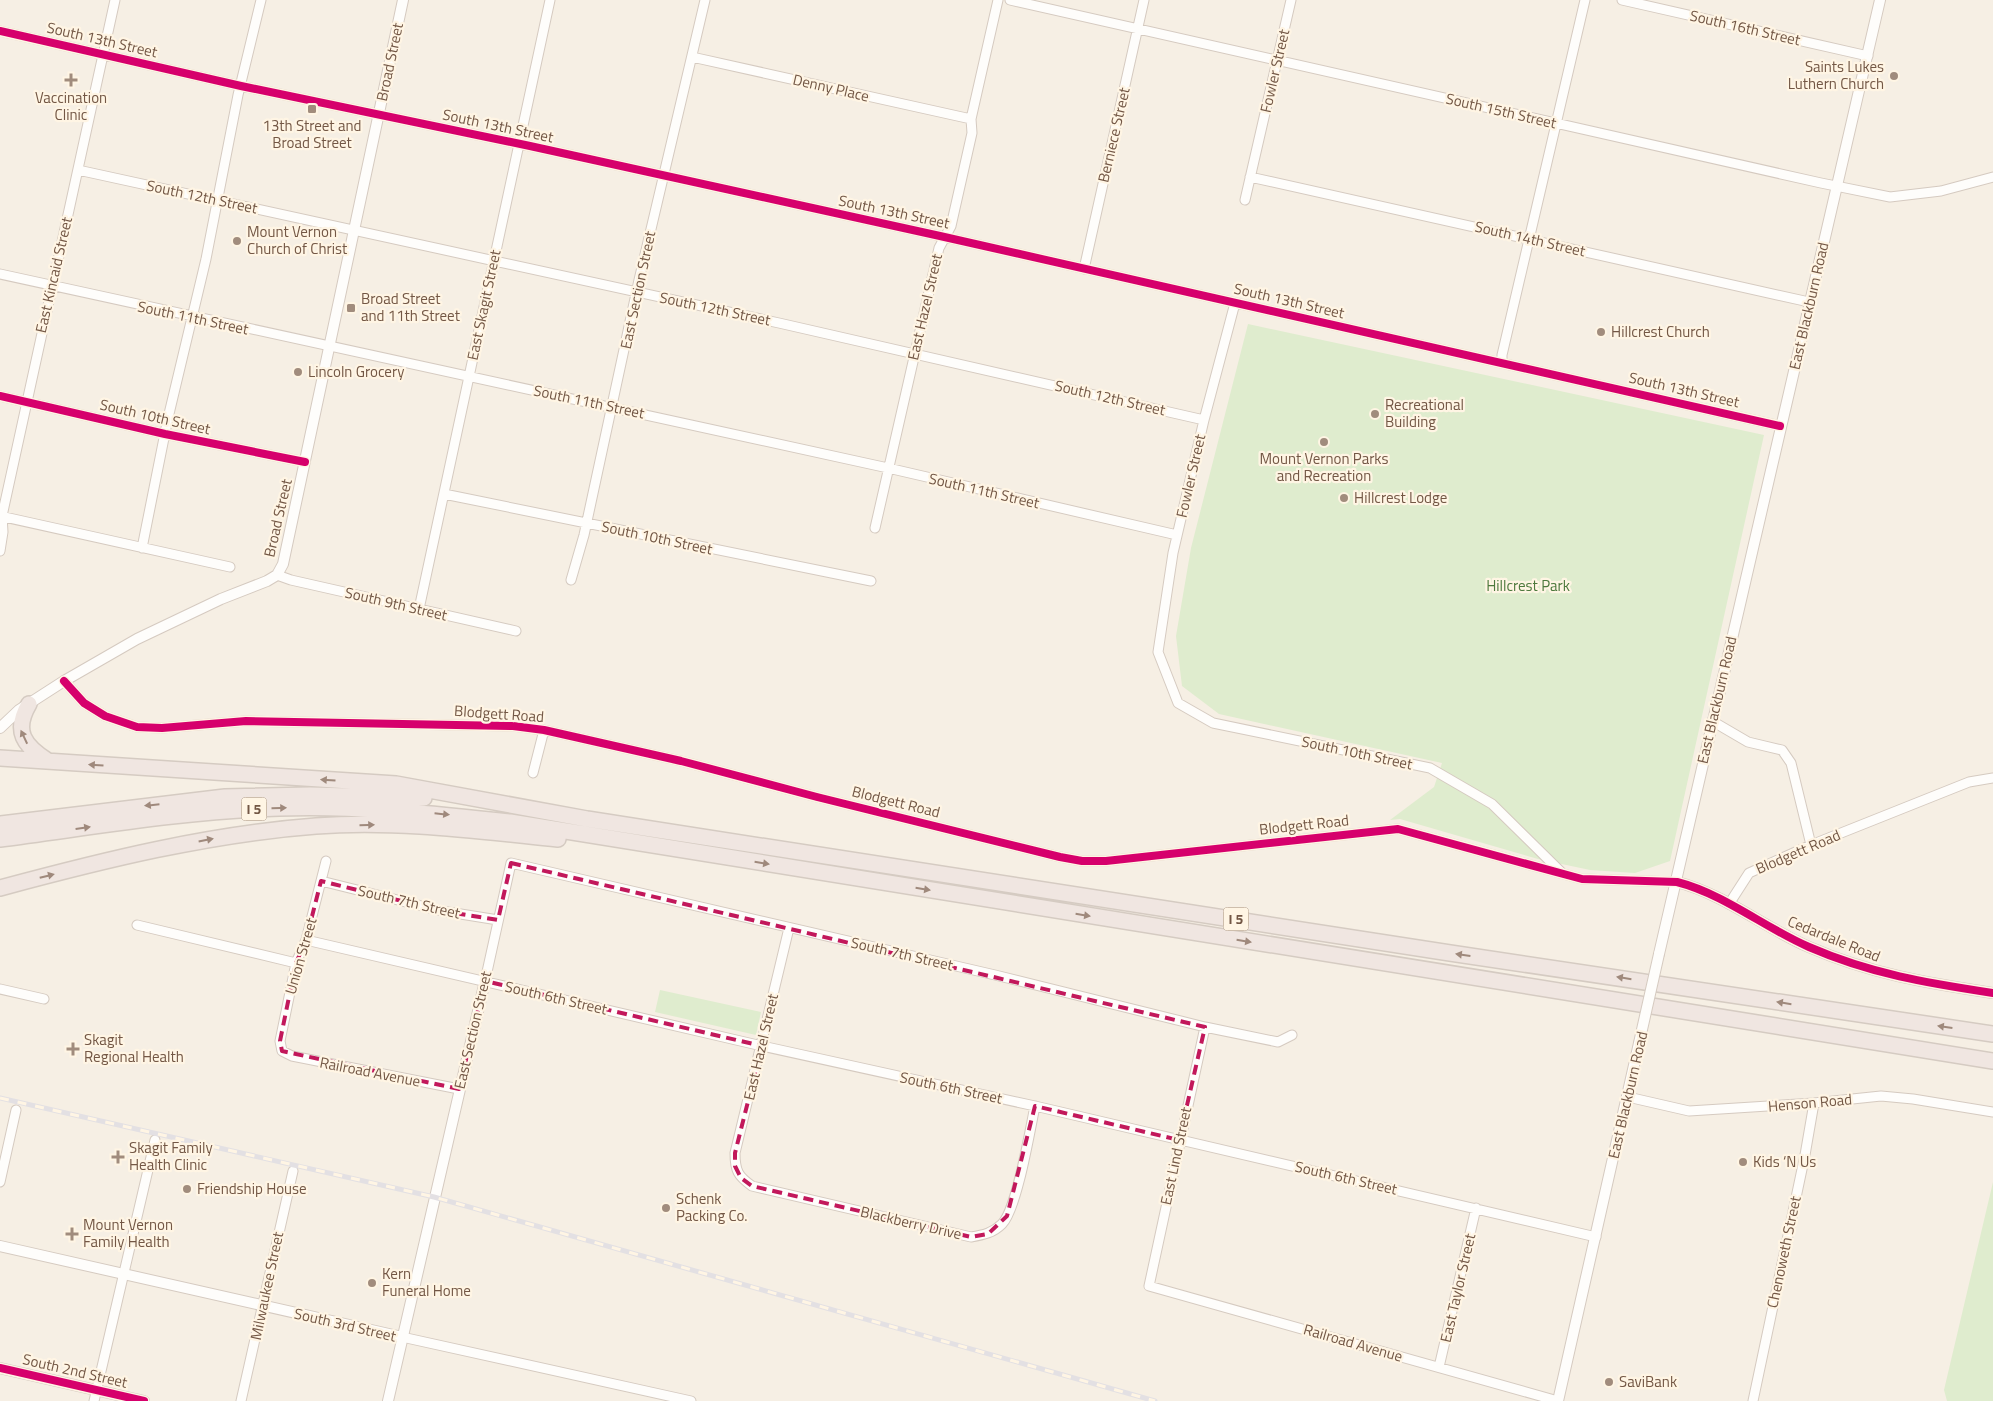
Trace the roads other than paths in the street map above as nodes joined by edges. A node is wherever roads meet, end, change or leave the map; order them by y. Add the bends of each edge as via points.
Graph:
1 (115, 0) edge
2 (261, 0) edge
3 (403, 0) edge
4 (550, 0) edge
5 (705, 0) edge
6 (998, 0) edge
7 (1010, 0) edge
8 (1144, 0) edge
9 (1291, 0) edge
10 (1586, 0) edge
11 (1622, 0) edge
12 (1880, 0) edge
13 (1138, 30) junction
14 (0, 31) edge
15 (102, 53) junction
16 (1868, 56) junction
17 (692, 57) junction
18 (1277, 61) junction
19 (241, 86) junction
20 (379, 115) junction
21 (970, 119) junction
22 (1556, 124) junction
23 (519, 144) junction
24 (78, 170) junction
25 (663, 176) junction
26 (1250, 177) junction
27 (1993, 177) edge
28 (1837, 186) junction
29 (1245, 200) dead end
30 (217, 201) junction
31 (354, 230) junction
32 (944, 238) junction
33 (1530, 239) junction
34 (494, 260) junction
35 (1084, 269) junction
36 (0, 274) edge
37 (52, 286) junction
38 (637, 291) junction
39 (1809, 302) junction
40 (1235, 303) junction
41 (192, 318) junction
42 (329, 347) junction
43 (915, 354) junction
44 (1502, 363) junction
45 (469, 377) junction
46 (0, 396) edge
47 (27, 401) junction
48 (612, 407) junction
49 (1204, 420) junction
50 (1780, 426) junction
51 (165, 434) junction
52 (305, 462) junction
53 (888, 468) junction
54 (444, 494) junction
55 (1, 516) edge
56 (586, 523) junction
57 (875, 528) dead end
58 (1177, 535) junction
59 (142, 548) junction
60 (0, 551) edge
61 (230, 566) dead end
62 (277, 575) junction
63 (571, 580) dead end
64 (871, 581) dead end
65 (419, 610) junction
66 (516, 631) dead end
67 (1158, 652) joint
68 (64, 681) junction
69 (29, 704) junction
70 (1712, 721) junction
71 (0, 728) edge
72 (544, 730) junction
73 (0, 758) edge
74 (49, 762) junction
75 (533, 773) dead end
76 (1993, 778) edge
77 (480, 801) junction
78 (0, 824) edge
79 (0, 840) edge
80 (1811, 845) junction
81 (714, 855) junction
82 (326, 861) dead end
83 (511, 863) joint
84 (1562, 872) junction
85 (321, 881) junction
86 (1676, 882) junction
87 (0, 888) edge
88 (1729, 904) junction
89 (498, 920) junction
90 (137, 925) dead end
91 (789, 928) junction
92 (306, 940) junction
93 (296, 963) junction
94 (485, 981) junction
95 (0, 989) edge
96 (1993, 993) edge
97 (44, 999) dead end
98 (1205, 1027) junction
99 (1993, 1034) edge
100 (1292, 1036) dead end
101 (762, 1046) junction
102 (282, 1051) joint
103 (1993, 1061) edge
104 (459, 1089) junction
105 (1628, 1097) junction
106 (1814, 1103) junction
107 (1035, 1106) junction
108 (16, 1110) dead end
109 (1993, 1112) edge
110 (155, 1140) dead end
111 (1179, 1140) junction
112 (735, 1166) joint
113 (292, 1171) dead end
114 (0, 1182) edge
115 (1476, 1208) junction
116 (1596, 1237) junction
117 (0, 1246) edge
118 (124, 1275) junction
119 (1149, 1286) joint
120 (263, 1306) junction
121 (402, 1337) junction
122 (1439, 1367) junction
123 (0, 1368) edge
124 (97, 1390) junction
125 (94, 1401) edge
126 (144, 1401) edge
127 (241, 1401) edge
128 (388, 1401) edge
129 (691, 1401) edge
130 (1558, 1401) edge
131 (1753, 1401) edge

1 - 15 street, East Kincaid Street
2 - 19 street
3 - 20 street, Broad Street
4 - 23 street, East Skagit Street
5 - 17 street, East Section Street
6 - 21 street, East Hazel Street
7 - 13 street, South 15th Street
8 - 13 street, Berniece Street
9 - 18 street, Fowler Street
10 - 22 street
11 - 16 street, South 16th Street
12 - 16 street, East Blackburn Road
13 - 18 street, South 15th Street
13 - 35 street, Berniece Street
14 - 15 street, South 13th Street
15 - 19 street, South 13th Street
15 - 24 street, East Kincaid Street
16 - 28 street, East Blackburn Road
17 - 21 street, Denny Place
17 - 25 street, East Section Street
18 - 22 street, South 15th Street
18 - 26 street, Fowler Street
19 - 20 street, South 13th Street
19 - 30 street
20 - 23 street, South 13th Street
20 - 31 street, Broad Street
21 - 32 street, East Hazel Street via 972,133 951,226
22 - 28 street, South 15th Street
22 - 33 street
23 - 25 street, South 13th Street
23 - 34 street, East Skagit Street
24 - 30 street, South 12th Street
24 - 37 street, East Kincaid Street
25 - 32 street, South 13th Street
25 - 38 street, East Section Street
26 - 29 street, Fowler Street
26 - 33 street, South 14th Street
27 - 28 street, South 15th Street via 1941,191 1890,197
28 - 39 street, East Blackburn Road
30 - 31 street, South 12th Street
30 - 41 street
31 - 34 street, South 12th Street
31 - 42 street, Broad Street
32 - 35 street, South 13th Street
32 - 43 street, East Hazel Street
33 - 39 street, South 14th Street
33 - 44 street
34 - 38 street, South 12th Street
34 - 45 street, East Skagit Street
35 - 40 street, South 13th Street
36 - 37 street, South 11th Street
37 - 41 street, South 11th Street
37 - 47 street, East Kincaid Street
38 - 43 street, South 12th Street
38 - 48 street, East Section Street
39 - 50 street, East Blackburn Road
40 - 44 street, South 13th Street
40 - 49 street, Fowler Street
41 - 42 street, South 11th Street
41 - 51 street
42 - 45 street, South 11th Street
42 - 52 street, Broad Street
43 - 49 street, South 12th Street
43 - 53 street, East Hazel Street
44 - 50 street, South 13th Street
45 - 48 street, South 11th Street
45 - 54 street, East Skagit Street
46 - 47 street, South 10th Street
47 - 51 street, South 10th Street
47 - 55 street, East Kincaid Street
48 - 53 street, South 11th Street
48 - 56 street, East Section Street
49 - 58 street, Fowler Street
50 - 70 street, East Blackburn Road
51 - 52 street, South 10th Street
51 - 59 street
52 - 62 street, Broad Street
53 - 57 street, East Hazel Street
53 - 58 street, South 11th Street
54 - 56 street, South 10th Street
54 - 65 street, East Skagit Street
55 - 59 street
55 - 60 street, East Kincaid Street
56 - 63 street, East Section Street
56 - 64 street, South 10th Street
58 - 67 street, Fowler Street
59 - 61 street
62 - 65 street, South 9th Street
62 - 68 street, Broad Street via 136,639
65 - 66 street, South 9th Street
67 - 84 street, South 10th Street via 1178,703 1213,723 1430,768 1492,804
68 - 69 street, Broad Street
68 - 72 street, Blodgett Road via 84,703 105,716 137,727 246,721 513,726
69 - 71 street, Broad Street
74 -> 69 highway via 30,748 22,735 21,722
70 - 80 street via 1748,742 1782,750 1791,763
70 - 86 street, East Blackburn Road
72 - 75 street
72 - 84 street, Blodgett Road via 1082,861 1398,829
73 - 74 highway
77 -> 74 highway via 396,784
76 - 80 street, Blodgett Road via 1969,782
77 -> 78 highway, I 5 via 401,796 225,797
99 -> 77 highway, I 5 via 1441,952
79 -> 81 highway, I 5 via 190,814 289,808 410,811 483,819
80 - 88 street, Blodgett Road via 1749,874
87 -> 81 highway via 157,849 215,838 317,826 378,824 443,828
81 -> 103 highway, I 5
82 - 85 street, Union Street
83 - 89 street, East Section Street
83 - 91 street, South 7th Street
84 - 86 street, Blodgett Road via 1582,879
85 - 89 street, South 7th Street via 442,911
85 - 92 street, Union Street
86 - 88 street, Blodgett Road
86 - 105 street, East Blackburn Road, bridge
88 - 96 street, Cedardale Road via 1808,946 1853,965 1917,982
89 - 94 street, East Section Street
90 - 93 street
91 - 98 street, South 7th Street
91 - 101 street, East Hazel Street
92 - 93 street, Union Street
92 - 94 street, South 6th Street
93 - 102 street, Union Street via 280,1041
94 - 101 street, South 6th Street
94 - 104 street, East Section Street
95 - 97 street
98 - 100 street, South 7th Street via 1278,1042
98 - 111 street, East Lind Street
101 - 107 street, South 6th Street
101 - 112 street, East Hazel Street via 735,1153
102 - 104 street, Railroad Avenue via 292,1056
104 - 121 street, East Section Street
105 - 106 street, Henson Road via 1689,1111
105 - 116 street, East Blackburn Road
106 - 109 street, Henson Road via 1880,1096
106 - 131 street, Chenoweth Street
107 - 111 street, South 6th Street
107 - 112 street, Blackberry Drive via 1010,1209 1002,1224 988,1234 971,1237 752,1186 741,1178
108 - 114 street
110 - 118 street
111 - 115 street, South 6th Street
111 - 119 street, East Lind Street
113 - 120 street, Milwaukee Street
115 - 116 street, South 6th Street
115 - 122 street, East Taylor Street
116 - 130 street, East Blackburn Road
117 - 118 street, South 3rd Street
118 - 120 street, South 3rd Street
118 - 124 street
119 - 122 street, Railroad Avenue
120 - 121 street, South 3rd Street
120 - 127 street, Milwaukee Street
121 - 128 street, East Section Street
121 - 129 street, South 3rd Street
122 - 130 street, Railroad Avenue
123 - 124 street, South 2nd Street
124 - 125 street
124 - 126 street, South 2nd Street

